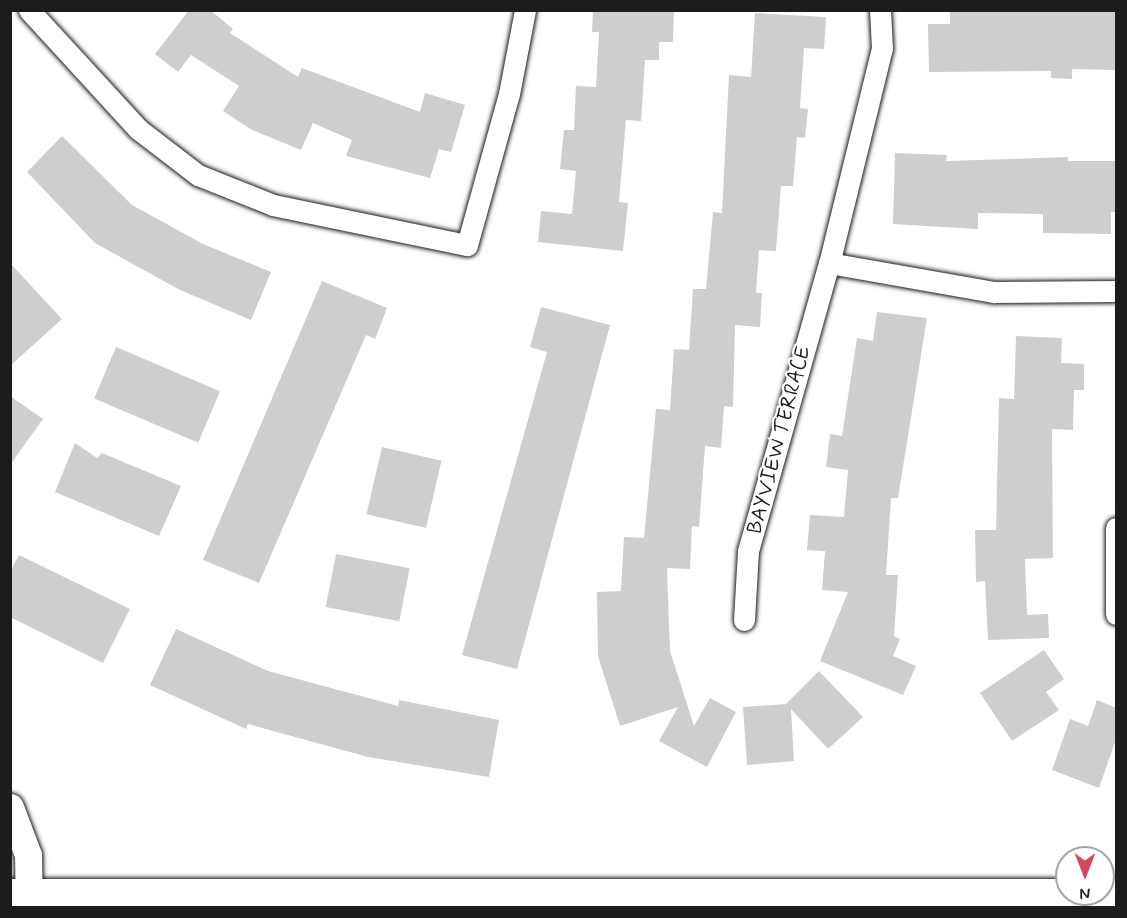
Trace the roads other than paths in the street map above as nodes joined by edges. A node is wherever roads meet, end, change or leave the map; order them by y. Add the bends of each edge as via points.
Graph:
1 (29, 10) edge
2 (525, 10) edge
3 (880, 10) edge
4 (829, 263) junction
5 (1116, 291) edge
6 (1116, 528) edge
7 (1116, 614) edge
8 (744, 620) dead end
9 (10, 807) edge
10 (20, 894) edge
11 (1116, 894) edge

1 - 2 street via 138,129 198,176 273,205 467,245 509,94
3 - 4 street, BAYVIEW TERRACE via 882,48
4 - 5 street via 994,292
4 - 8 street, BAYVIEW TERRACE via 748,551
6 - 7 street
9 - 10 street via 28,855
10 - 11 main road

